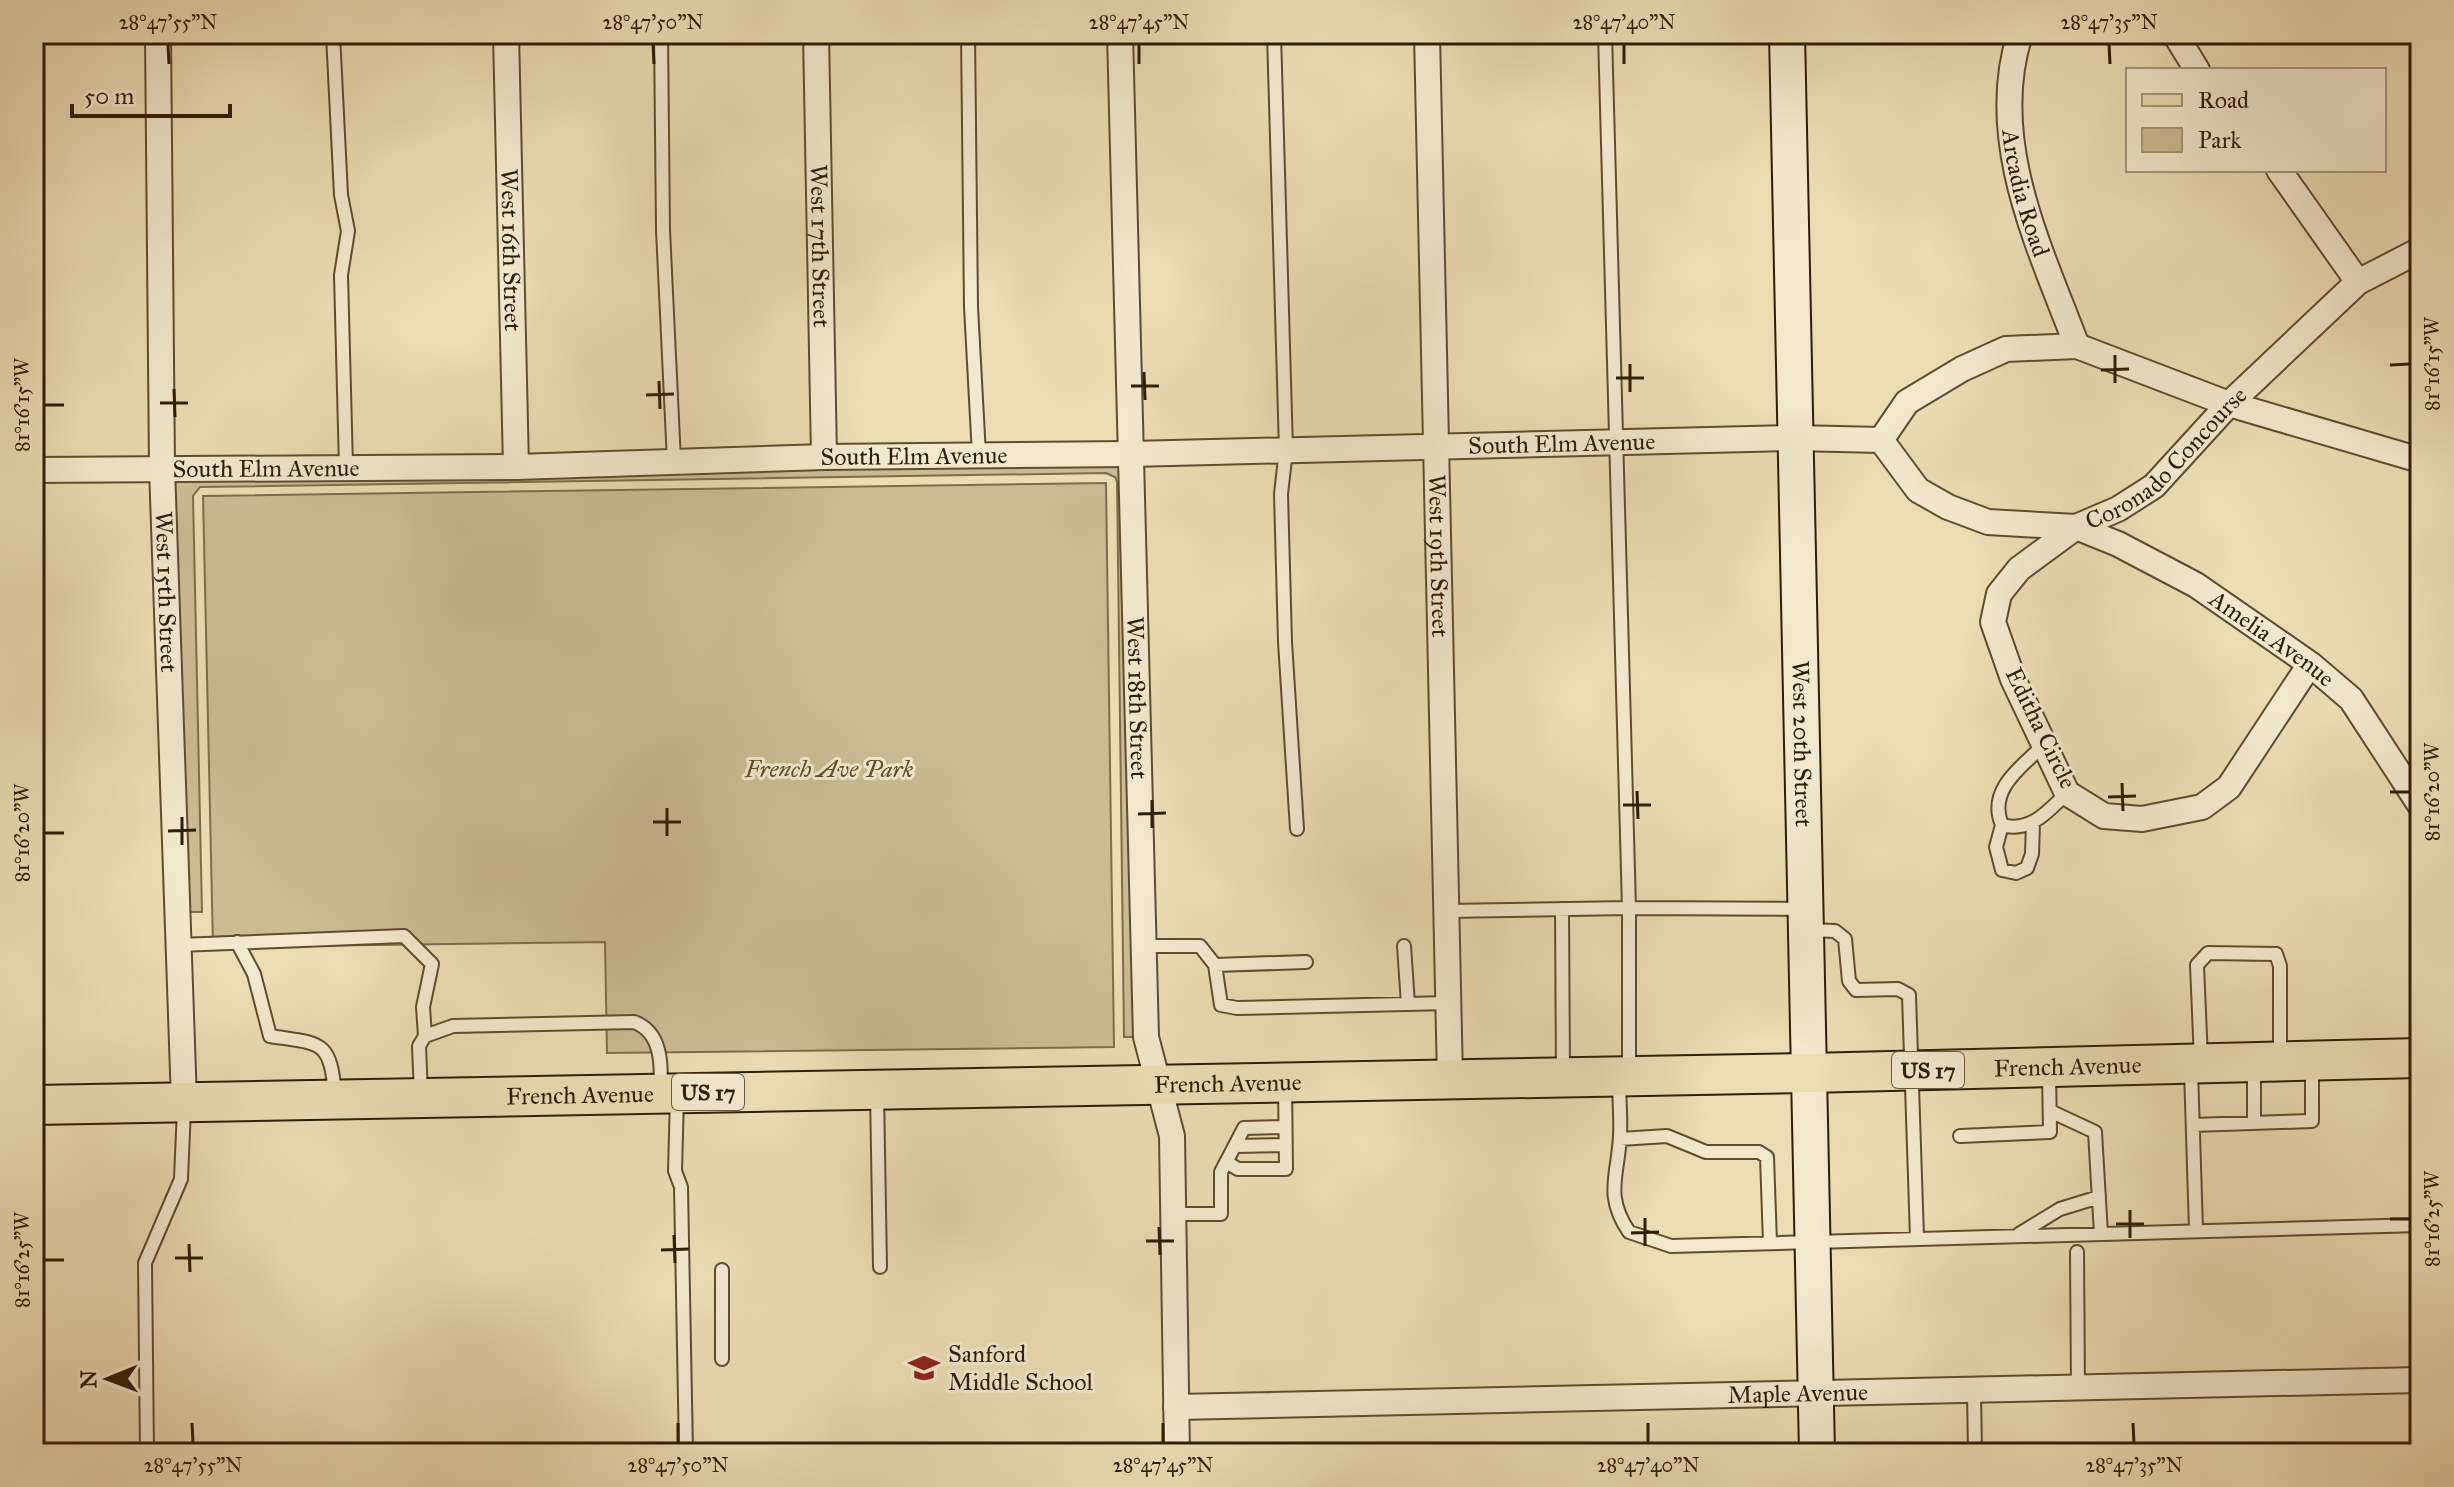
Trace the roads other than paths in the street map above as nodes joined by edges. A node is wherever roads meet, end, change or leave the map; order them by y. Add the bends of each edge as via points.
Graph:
1 (158, 34) edge
2 (333, 34) edge
3 (506, 34) edge
4 (661, 34) edge
5 (816, 34) edge
6 (968, 34) edge
7 (1120, 34) edge
8 (1274, 34) edge
9 (1427, 34) edge
10 (1605, 34) edge
11 (1787, 34) edge
12 (2020, 34) edge
13 (2175, 34) edge
14 (2196, 68) edge
15 (2280, 172) edge
16 (2420, 250) edge
17 (2358, 282) junction
18 (2077, 346) junction
19 (2229, 404) junction
20 (1795, 438) junction
21 (1881, 440) junction
22 (1616, 442) junction
23 (1436, 446) junction
24 (1286, 450) junction
25 (1131, 454) junction
26 (979, 455) junction
27 (824, 457) junction
28 (2420, 460) edge
29 (674, 461) junction
30 (346, 467) junction
31 (516, 467) junction
32 (162, 468) junction
33 (34, 470) edge
34 (2076, 527) junction
35 (2310, 664) junction
36 (2044, 745) junction
37 (2067, 793) junction
38 (2420, 805) edge
39 (2033, 824) junction
40 (2002, 825) junction
41 (1297, 829) dead end
42 (1629, 908) junction
43 (1562, 909) junction
44 (1446, 911) junction
45 (1805, 919) junction
46 (237, 942) junction
47 (179, 945) junction
48 (1143, 946) junction
49 (1404, 946) dead end
50 (1306, 962) dead end
51 (1215, 965) junction
52 (1448, 1003) junction
53 (1408, 1004) junction
54 (425, 1036) junction
55 (2420, 1058) edge
56 (2282, 1061) junction
57 (2196, 1063) junction
58 (2048, 1068) junction
59 (1912, 1070) junction
60 (1808, 1073) junction
61 (1624, 1076) junction
62 (1563, 1077) junction
63 (1450, 1079) junction
64 (1285, 1082) junction
65 (1158, 1084) junction
66 (877, 1089) junction
67 (668, 1092) junction
68 (421, 1097) junction
69 (335, 1098) junction
70 (184, 1101) junction
71 (34, 1105) edge
72 (2050, 1111) junction
73 (2254, 1123) junction
74 (2193, 1125) junction
75 (1285, 1127) junction
76 (1960, 1136) dead end
77 (1620, 1139) junction
78 (1285, 1145) junction
79 (1235, 1146) junction
80 (1226, 1162) junction
81 (2099, 1197) junction
82 (1173, 1214) junction
83 (2420, 1225) edge
84 (2196, 1230) junction
85 (2101, 1234) junction
86 (2016, 1236) junction
87 (1917, 1238) junction
88 (1812, 1241) junction
89 (1770, 1243) junction
90 (2077, 1252) dead end
91 (880, 1267) dead end
92 (722, 1270) dead end
93 (722, 1359) dead end
94 (2420, 1380) edge
95 (2078, 1389) junction
96 (1974, 1391) junction
97 (1816, 1396) junction
98 (1176, 1407) junction
99 (147, 1453) edge
100 (686, 1453) edge
101 (1177, 1453) edge
102 (1817, 1453) edge
103 (1975, 1453) edge

1 - 32 street, West 15th Street
2 - 30 lane via 341,195 348,231 341,275
3 - 31 street, West 16th Street
4 - 29 lane
5 - 27 street, West 17th Street
6 - 26 lane
7 - 25 street, West 18th Street
8 - 24 lane
9 - 23 street, West 19th Street
10 - 22 lane
11 - 20 street, West 20th Street
12 - 18 street, Arcadia Road via 2010,77 2018,182
13 - 14 street
15 - 17 street
16 - 17 street, Coronado Concourse
17 - 19 street, Coronado Concourse
18 - 19 street
18 - 21 street via 2006,349 1962,369 1907,402
19 - 28 street
19 - 34 street, Coronado Concourse via 2154,486
20 - 21 street
20 - 22 street, South Elm Avenue
20 - 45 street, West 20th Street
21 - 34 street, Coronado Concourse via 1918,490 1948,507 1988,522
22 - 23 street, South Elm Avenue
22 - 42 lane
23 - 24 street, South Elm Avenue
23 - 44 street, West 19th Street
24 - 25 street, South Elm Avenue
24 - 41 lane via 1281,494 1285,642
25 - 26 street, South Elm Avenue
25 - 48 street, West 18th Street
26 - 27 street, South Elm Avenue
27 - 29 street, South Elm Avenue
29 - 31 street, South Elm Avenue
30 - 31 street, South Elm Avenue
30 - 32 street, South Elm Avenue
32 - 33 street, South Elm Avenue
32 - 47 street, West 15th Street
34 - 35 street, Amelia Avenue via 2196,585
34 - 36 street, Editha Circle via 2019,569 1999,594 1993,622
35 - 37 street, Editha Circle via 2229,787 2202,807 2142,819 2104,816
35 - 38 street, Amelia Avenue via 2351,699
36 - 37 street, Editha Circle
36 - 40 lane via 2007,781 1997,802
37 - 39 lane
39 - 40 lane via 2014,829
39 - 40 lane via 2032,854 2027,868 2016,873 2002,870 1997,858
42 - 43 lane
42 - 45 lane
42 - 61 lane
43 - 44 lane
43 - 62 lane
44 - 52 street, West 19th Street
45 - 59 lane via 1845,939 1849,981 1856,990 1898,989 1909,995
45 - 60 street, West 20th Street
46 - 47 lane
46 - 54 lane via 404,936 432,964 423,1007
46 - 69 lane via 254,974 270,1036 312,1043 332,1059
47 - 70 street, West 15th Street
48 - 51 lane via 1200,946
48 - 65 street, West 18th Street via 1146,1037
49 - 53 lane
50 - 51 lane
51 - 53 lane via 1221,1005
52 - 53 lane
52 - 63 street, West 19th Street
54 - 67 lane via 453,1026 634,1022 647,1030 659,1050
54 - 68 lane via 419,1046
55 - 56 main road, French Avenue / US 17
56 - 57 main road, French Avenue / US 17
56 - 57 lane via 2276,954 2208,953 2197,965
56 - 73 lane
56 - 73 lane via 2312,1121
57 - 58 main road, French Avenue / US 17
57 - 74 lane
58 - 59 main road, French Avenue / US 17
58 - 72 lane
59 - 60 main road, French Avenue / US 17
59 - 87 lane
60 - 61 main road, French Avenue / US 17
60 - 88 street, West 20th Street
61 - 62 main road, French Avenue / US 17
61 - 77 lane
62 - 63 main road, French Avenue / US 17
63 - 64 main road, French Avenue / US 17
64 - 65 main road, French Avenue / US 17
64 - 75 lane
65 - 66 main road, French Avenue / US 17
65 - 82 street, West 18th Street via 1172,1136
66 - 67 main road, French Avenue / US 17
66 - 91 lane
67 - 68 main road, French Avenue / US 17
67 - 100 lane via 681,1187
68 - 69 main road, French Avenue / US 17
69 - 70 main road, French Avenue / US 17
70 - 71 main road, French Avenue / US 17
70 - 99 lane via 181,1179 145,1263
72 - 76 lane via 2050,1132
72 - 81 lane via 2095,1132
73 - 74 lane
74 - 84 lane
75 - 78 lane
75 - 79 lane via 1244,1128
77 - 89 lane via 1667,1136 1706,1152 1759,1152 1767,1157
77 - 89 lane via 1614,1205 1629,1232 1671,1246
78 - 79 lane
78 - 80 lane via 1286,1169 1238,1169
79 - 80 lane
80 - 82 lane via 1221,1172 1221,1214
81 - 85 lane
81 - 86 lane via 2060,1209
82 - 98 street, West 18th Street
83 - 84 lane
84 - 85 lane
85 - 86 lane
86 - 87 lane
87 - 88 lane
88 - 89 lane
88 - 97 street, West 20th Street
90 - 95 lane
92 - 93 lane
94 - 95 street, Maple Avenue
95 - 96 street, Maple Avenue
96 - 97 street, Maple Avenue
96 - 103 lane
97 - 98 street, Maple Avenue
97 - 102 street, West 20th Street
98 - 101 street, West 18th Street

